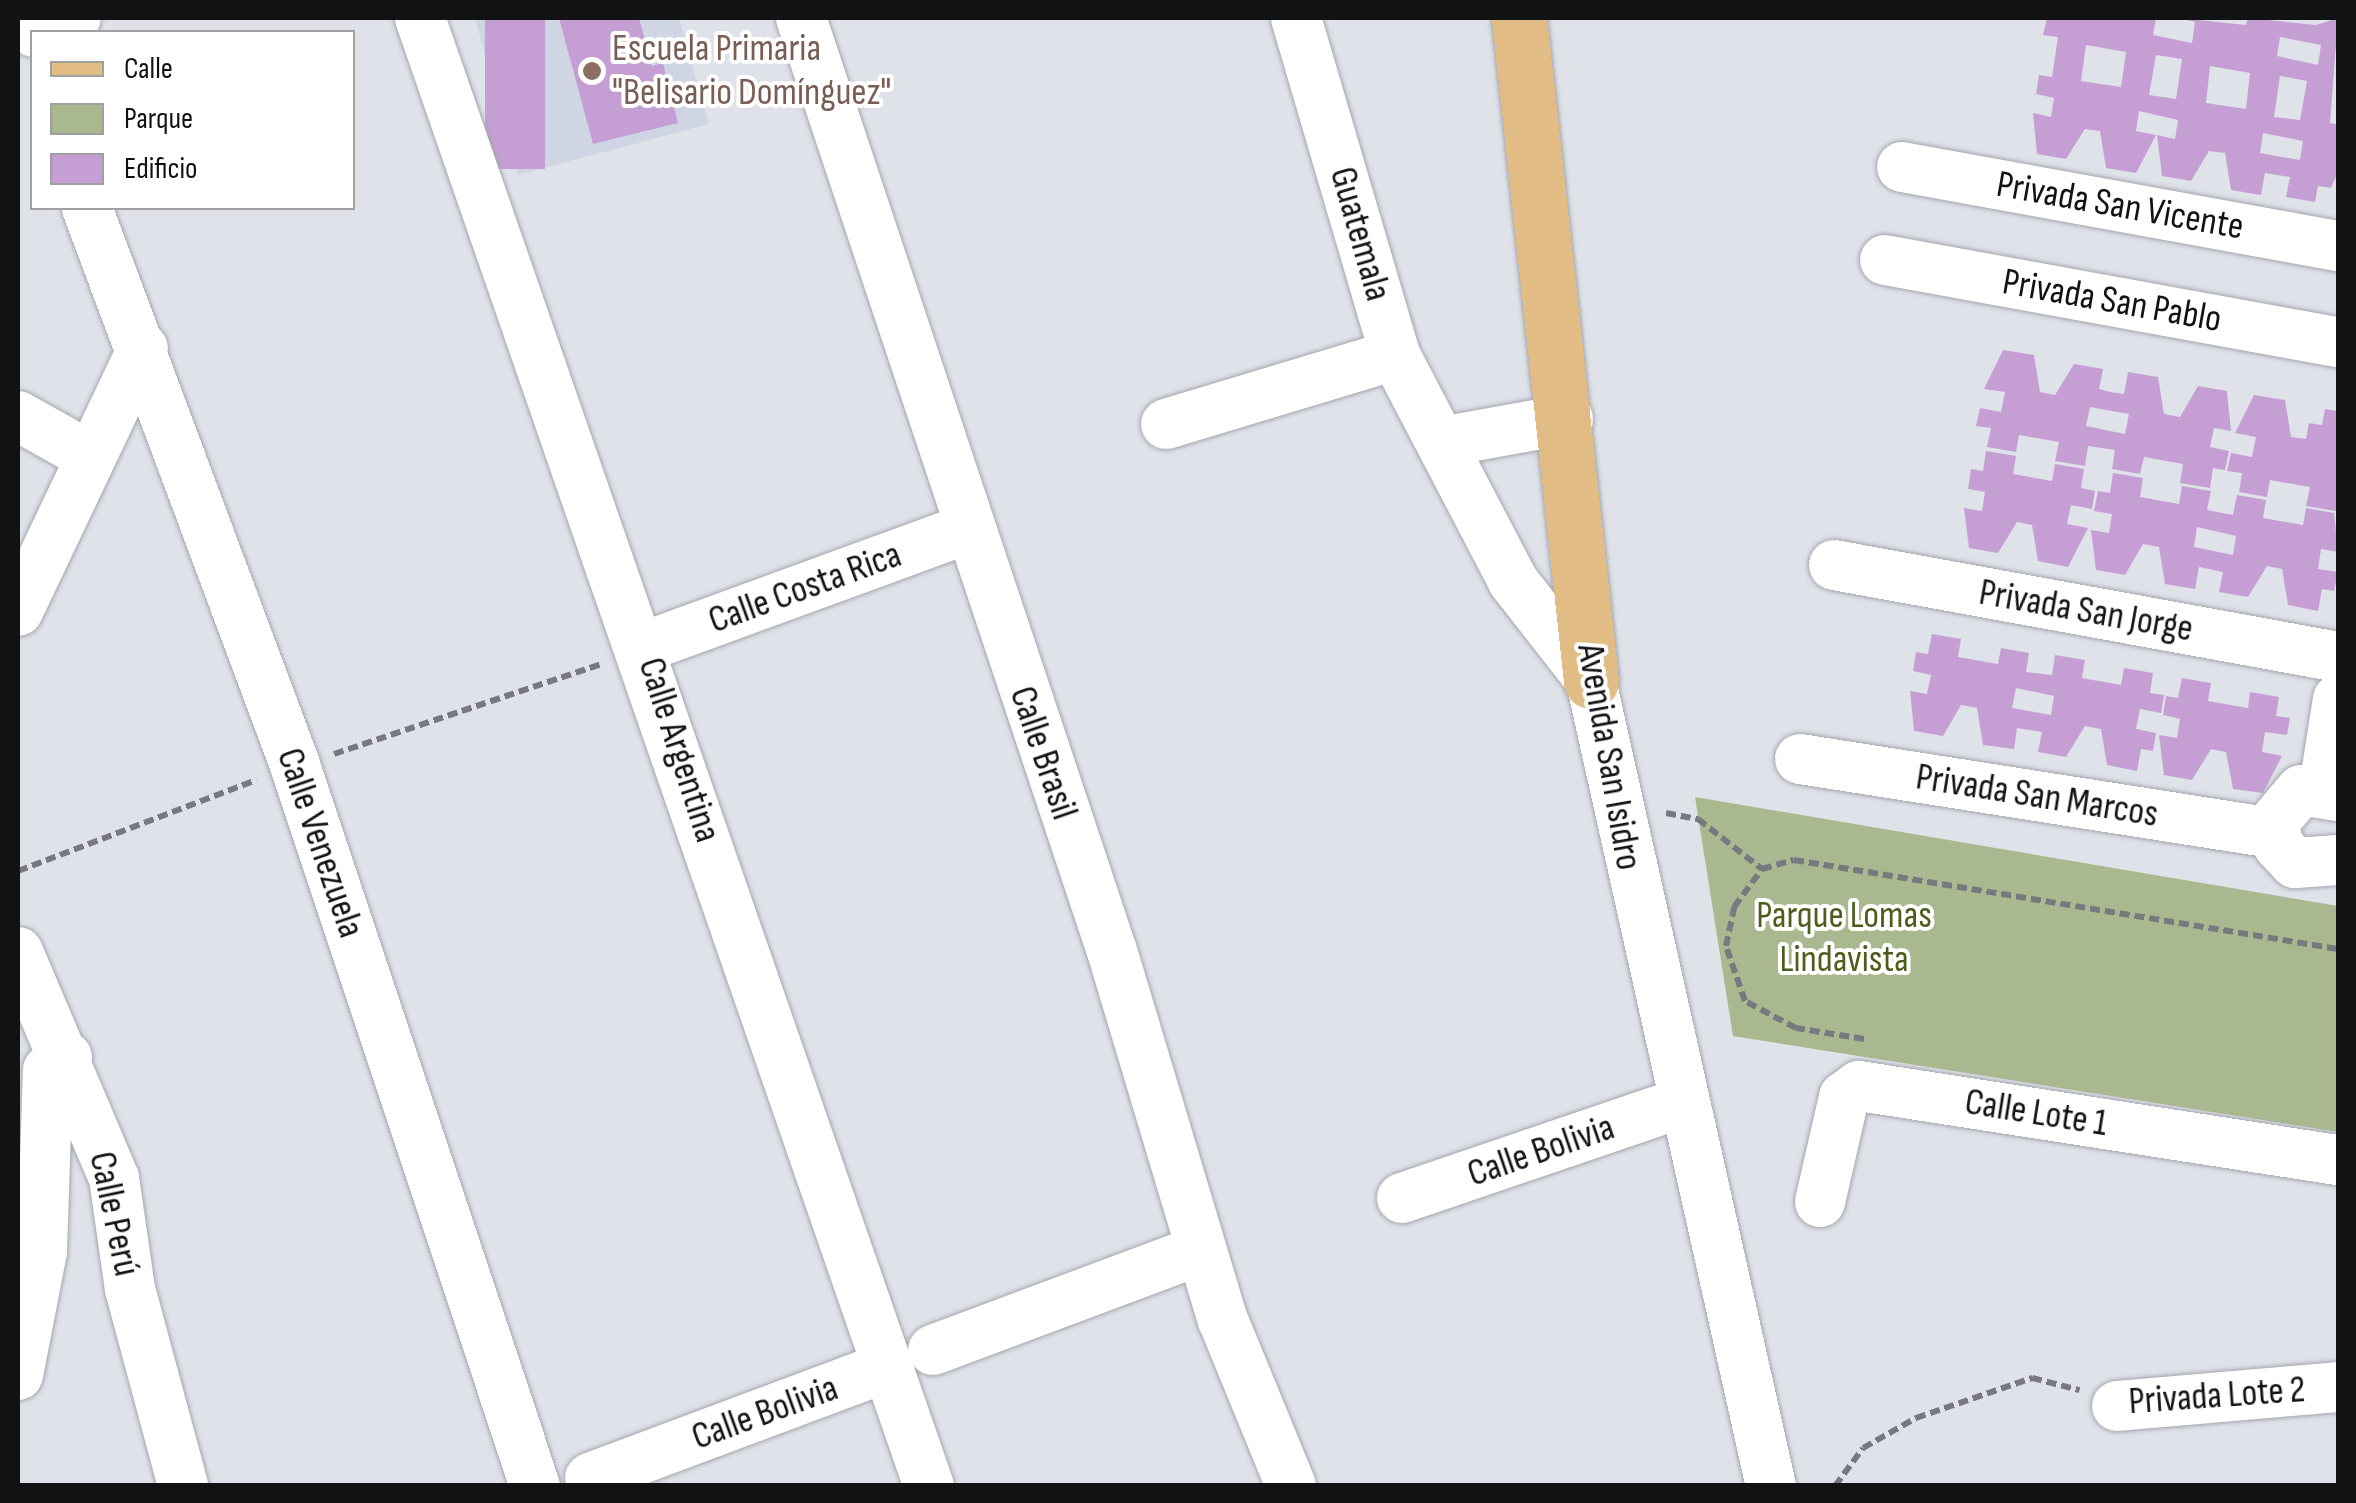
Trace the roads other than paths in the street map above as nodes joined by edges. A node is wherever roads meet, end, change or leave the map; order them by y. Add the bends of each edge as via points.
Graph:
1 (76, 18) edge
2 (420, 18) edge
3 (801, 18) edge
4 (1296, 18) edge
5 (1519, 18) edge
6 (40, 30) edge
7 (1902, 167) dead end
8 (88, 210) edge
9 (2338, 246) edge
10 (1885, 260) dead end
11 (2338, 342) edge
12 (143, 348) junction
13 (1394, 355) junction
14 (18, 416) edge
15 (1568, 420) junction
16 (1166, 424) dead end
17 (1447, 441) junction
18 (86, 454) junction
19 (966, 529) junction
20 (1834, 565) dead end
21 (18, 611) edge
22 (644, 647) junction
23 (2338, 657) edge
24 (1591, 681) junction
25 (2338, 699) edge
26 (1800, 759) dead end
27 (2331, 792) edge
28 (2275, 834) junction
29 (2338, 860) edge
30 (18, 952) edge
31 (66, 1057) junction
32 (1680, 1104) junction
33 (2338, 1160) edge
34 (1402, 1198) dead end
35 (1820, 1202) dead end
36 (1200, 1250) junction
37 (30, 1255) edge
38 (934, 1350) dead end
39 (884, 1368) junction
40 (18, 1375) edge
41 (2338, 1387) edge
42 (2117, 1406) road end
43 (922, 1477) edge
44 (590, 1478) dead end
45 (184, 1486) edge
46 (535, 1486) edge
47 (1290, 1486) edge
48 (1771, 1486) edge

1 - 6 street
2 - 22 street, Calle Argentina
3 - 19 street, Calle Brasil
4 - 13 street, Guatemala
5 - 15 main road, Avenida San Isidro
7 - 9 street, Privada San Vicente
8 - 12 street, Calle Venezuela
10 - 11 street, Privada San Pablo
12 - 18 street
12 - 46 street, Calle Venezuela via 295,766
13 - 16 street
13 - 17 street, Guatemala
14 - 18 street
15 - 17 street
15 - 24 main road, Avenida San Isidro
17 - 24 street, Guatemala via 1512,580
18 - 21 street
19 - 22 street, Calle Costa Rica
19 - 36 street, Calle Brasil via 1112,951
20 - 23 street, Privada San Jorge
22 - 39 street, Calle Argentina
24 - 32 street, Avenida San Isidro
25 - 27 street
26 - 28 street, Privada San Marcos
27 - 28 street via 2292,794
28 - 29 street via 2296,863
30 - 31 street, Calle Perú
31 - 37 street via 48,1070
31 - 45 street, Calle Perú via 114,1178 130,1288
32 - 34 street, Calle Bolivia
32 - 48 street, Avenida San Isidro
33 - 35 street, Calle Lote 1 via 1860,1086 1844,1097
36 - 38 street
36 - 47 street, Calle Brasil
37 - 40 street
39 - 43 street, Calle Argentina
39 - 44 street, Calle Bolivia
41 - 42 street, Privada Lote 2

